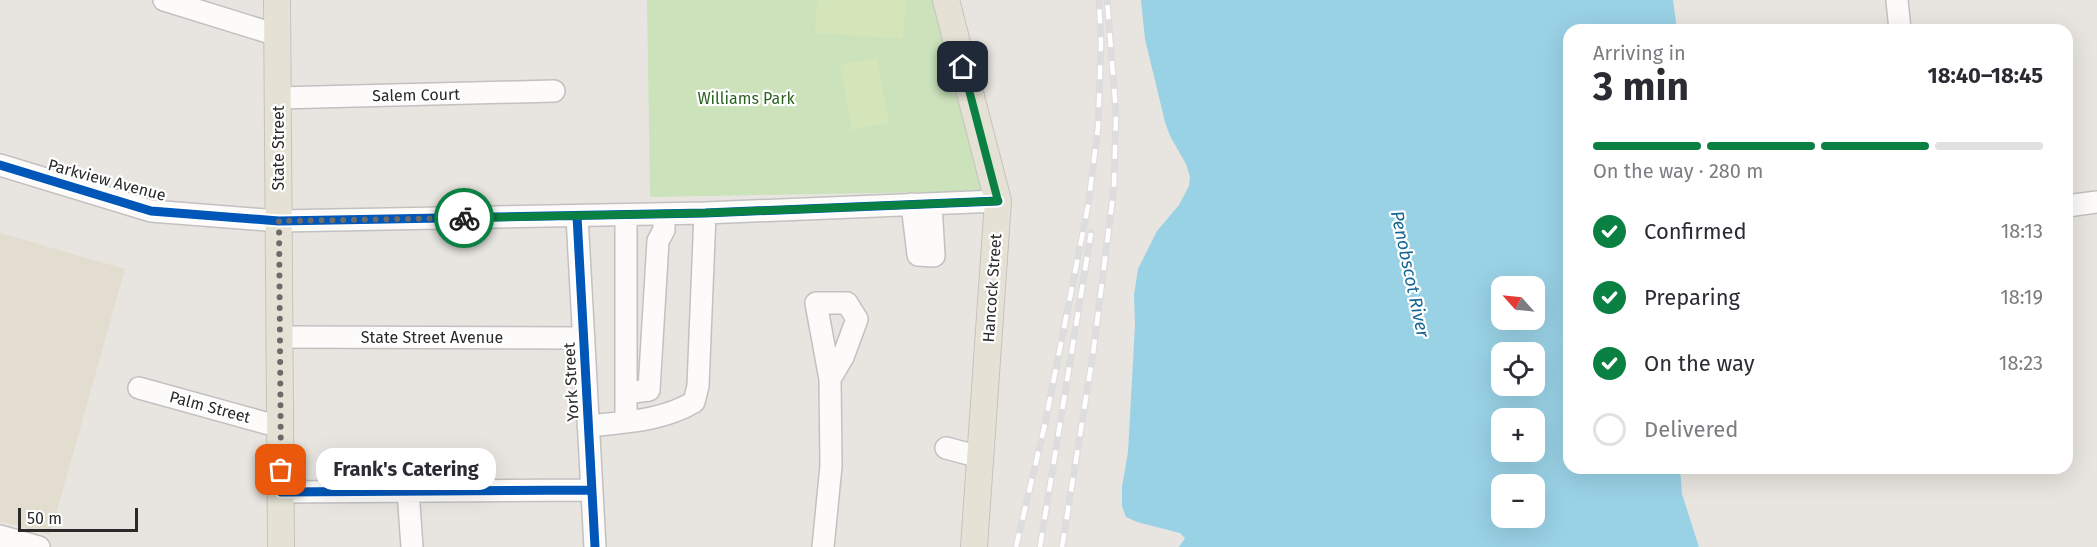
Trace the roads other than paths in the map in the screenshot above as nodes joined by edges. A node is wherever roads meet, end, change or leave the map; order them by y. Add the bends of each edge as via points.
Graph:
1 (164, 0) edge
2 (277, 0) edge
3 (946, 0) edge
4 (1897, 0) edge
5 (1899, 24) edge
6 (277, 35) junction
7 (554, 91) dead end
8 (278, 98) junction
9 (0, 165) edge
10 (998, 201) junction
11 (2097, 202) edge
12 (2073, 205) edge
13 (664, 213) junction
14 (705, 213) junction
15 (626, 214) junction
16 (577, 216) junction
17 (279, 221) junction
18 (658, 241) junction
19 (626, 244) junction
20 (279, 337) junction
21 (584, 338) junction
22 (830, 379) dead end
23 (139, 388) dead end
24 (626, 393) junction
25 (626, 422) junction
26 (588, 426) junction
27 (280, 427) junction
28 (946, 448) dead end
29 (980, 456) junction
30 (592, 490) junction
31 (408, 491) junction
32 (281, 492) junction
33 (0, 536) edge
34 (39, 547) edge
35 (281, 547) edge
36 (412, 547) edge
37 (595, 547) edge
38 (823, 547) edge
39 (974, 547) edge

1 - 6 street
2 - 6 main road, State Street
3 - 10 main road, Hancock Street
4 - 5 street
6 - 8 main road, State Street
7 - 8 street, Salem Court
8 - 17 main road, State Street
9 - 17 street, Parkview Avenue via 151,211
10 - 14 street, Parkview Avenue
10 - 29 main road, Hancock Street
11 - 12 street
13 - 14 street, Parkview Avenue
13 - 15 street, Parkview Avenue
13 - 18 street via 664,230
14 - 25 street via 698,386 694,402 655,418
15 - 16 street, Parkview Avenue
15 - 19 street
16 - 17 street, Parkview Avenue
16 - 21 street, York Street
17 - 20 main road, State Street
18 - 19 street
18 - 24 street via 649,390
19 - 24 street
20 - 21 street, State Street Avenue
20 - 27 main road, State Street
21 - 26 street, York Street
22 - 38 street via 831,466
23 - 27 street, Palm Street
24 - 25 street
25 - 26 street
26 - 30 street, York Street
27 - 32 main road, State Street
28 - 29 street
29 - 39 main road, Hancock Street
30 - 31 street
30 - 37 street, York Street
31 - 32 street
31 - 36 street
32 - 35 main road, State Street
33 - 34 street

